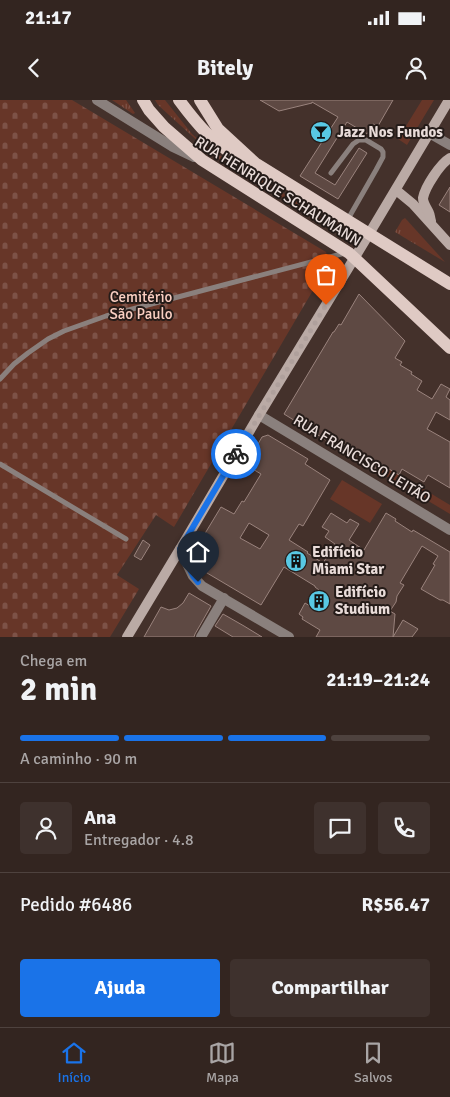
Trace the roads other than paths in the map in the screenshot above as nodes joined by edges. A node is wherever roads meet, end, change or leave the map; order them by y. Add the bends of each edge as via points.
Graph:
1 (97, 100) edge
2 (143, 100) edge
3 (179, 100) edge
4 (200, 100) edge
5 (448, 100) edge
6 (429, 133) junction
7 (450, 145) edge
8 (450, 158) edge
9 (202, 160) junction
10 (256, 163) junction
11 (331, 172) dead end
12 (396, 190) junction
13 (347, 220) junction
14 (431, 224) junction
15 (369, 234) junction
16 (450, 244) edge
17 (352, 255) junction
18 (450, 284) edge
19 (450, 348) edge
20 (0, 379) edge
21 (259, 415) junction
22 (0, 464) edge
23 (450, 530) edge
24 (126, 539) dead end
25 (180, 549) junction
26 (224, 598) junction
27 (127, 637) edge
28 (201, 637) edge
29 (289, 637) edge

1 - 9 street, RUA HENRIQUE SCHAUMANN via 173,147
2 - 9 main road via 164,127
3 - 10 main road via 205,133 239,157
4 - 10 main road via 218,129
5 - 6 main road
6 - 7 street
6 - 12 main road
8 - 14 main road via 437,171 423,198
9 - 17 main road, RUA HENRIQUE SCHAUMANN
10 - 13 main road, RUA HENRIQUE SCHAUMANN
11 - 13 lane via 359,140 366,140 383,152
12 - 14 main road
12 - 15 main road
13 - 15 main road, RUA HENRIQUE SCHAUMANN
14 - 16 main road
15 - 17 main road
15 - 18 main road, RUA HENRIQUE SCHAUMANN
17 - 19 main road, RUA HENRIQUE SCHAUMANN
17 - 20 lane via 318,260 106,316 48,339 14,364
17 - 21 main road
21 - 23 street, RUA FRANCISCO LEITÃO
21 - 25 main road
22 - 24 lane
25 - 26 street via 198,582
25 - 27 main road
26 - 28 street
26 - 29 street

